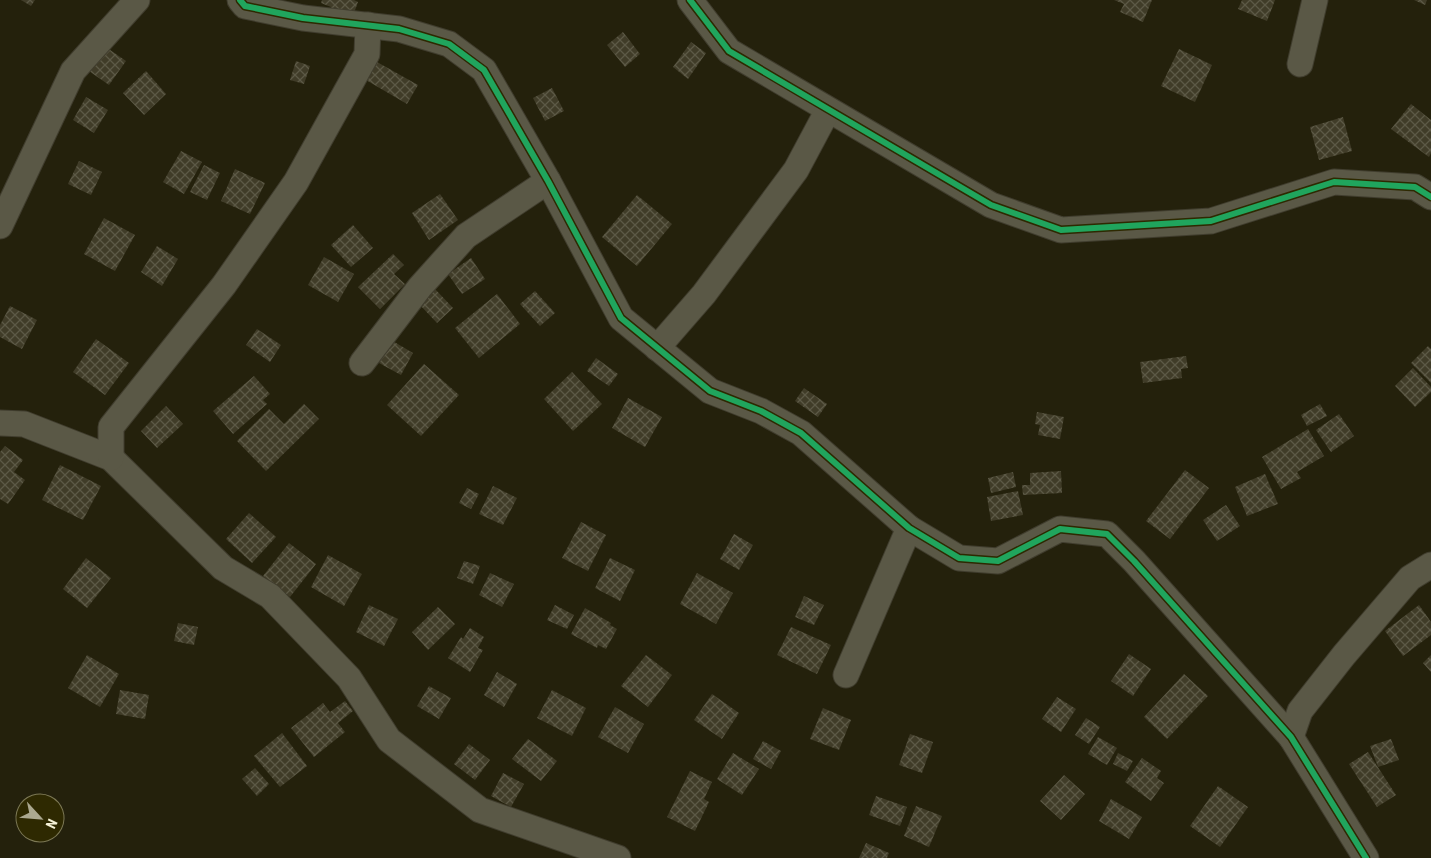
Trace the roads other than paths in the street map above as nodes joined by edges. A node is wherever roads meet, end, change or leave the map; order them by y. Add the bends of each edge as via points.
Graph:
1 (137, 0) edge
2 (240, 0) edge
3 (690, 0) edge
4 (1315, 0) edge
5 (368, 25) junction
6 (1300, 64) dead end
7 (828, 110) junction
8 (548, 181) junction
9 (1431, 197) edge
10 (0, 226) edge
11 (657, 348) junction
12 (362, 363) dead end
13 (0, 423) edge
14 (111, 458) junction
15 (910, 528) junction
16 (1431, 565) edge
17 (846, 675) dead end
18 (1291, 737) junction
19 (618, 858) edge
20 (1366, 858) edge

1 - 10 street via 73,70
2 - 5 street via 245,6 303,18
3 - 7 street via 729,51
4 - 6 street
5 - 8 street via 398,28 449,44 484,70
5 - 14 street via 367,54 296,182 224,285 111,427
7 - 9 street via 991,205 1061,230 1211,221 1334,182 1415,187
7 - 11 street via 796,170 704,294
8 - 11 street via 621,318
8 - 12 street via 466,236 420,287
11 - 15 street via 710,391 761,411 801,433
13 - 14 street via 24,424
14 - 19 street via 223,568 270,596 349,678 388,740 480,810
15 - 17 street
15 - 18 street via 959,558 998,561 1060,529 1107,534
16 - 18 street via 1410,578 1344,655 1300,711
18 - 20 street

